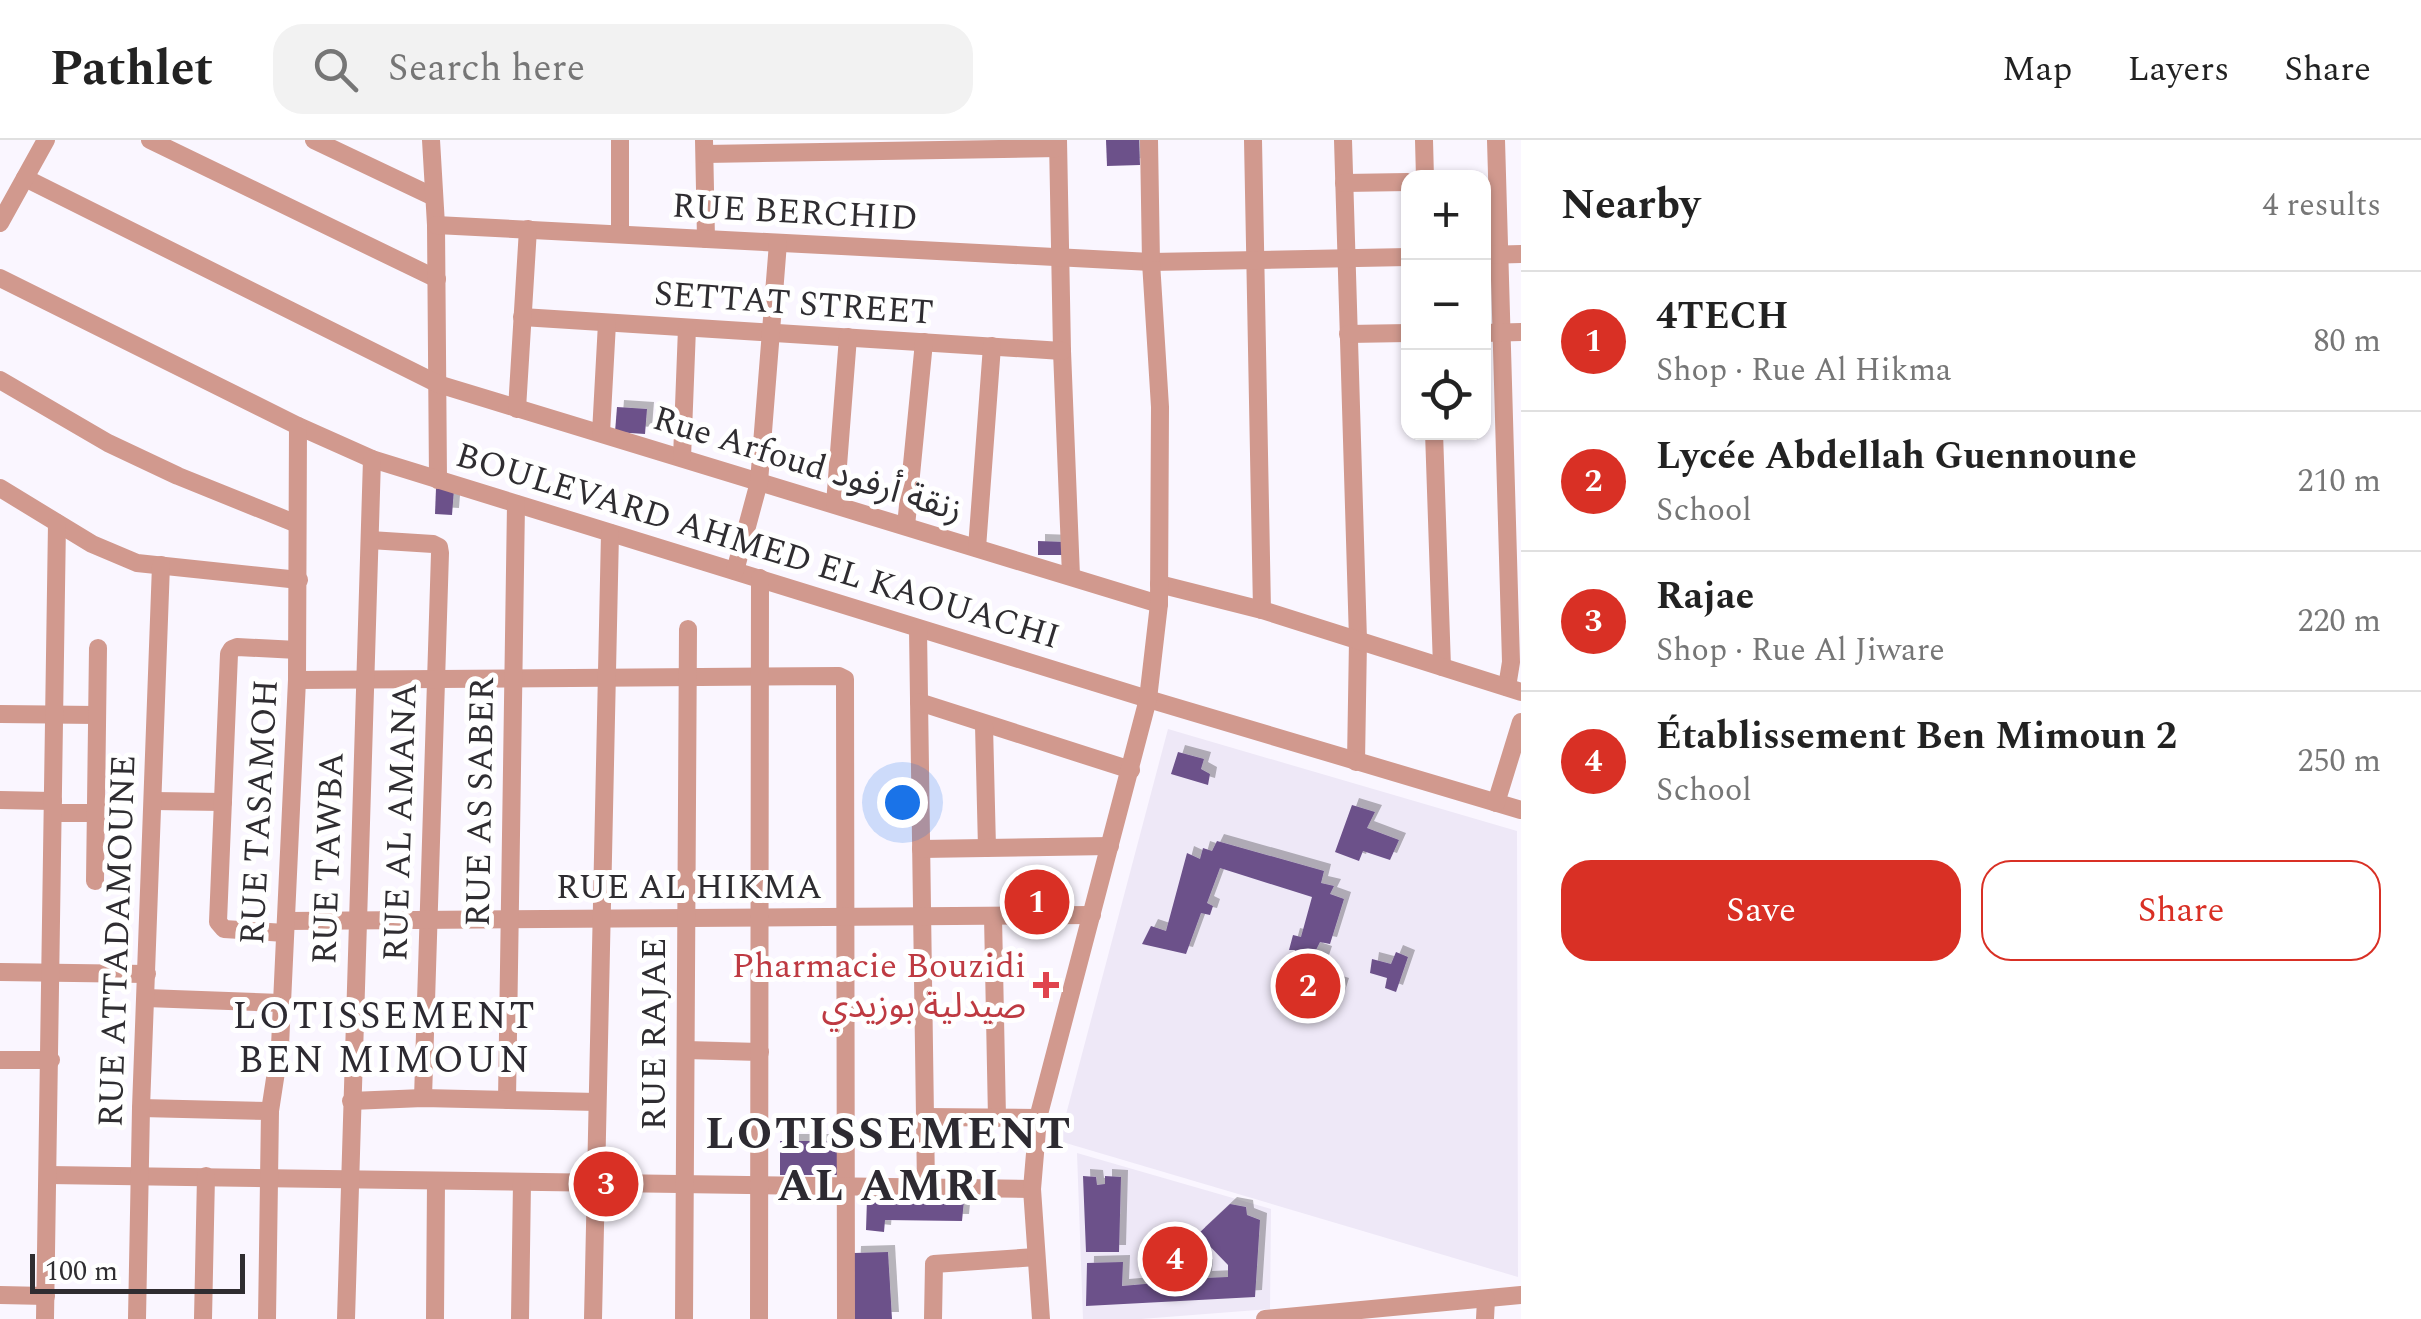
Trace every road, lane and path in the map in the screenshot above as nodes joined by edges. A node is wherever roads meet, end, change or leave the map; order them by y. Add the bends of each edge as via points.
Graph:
1 (46, 140) edge
2 (150, 140) edge
3 (314, 140) edge
4 (431, 140) edge
5 (620, 140) edge
6 (1149, 140) edge
7 (1254, 140) edge
8 (1343, 140) edge
9 (1424, 140) edge
10 (1496, 140) edge
11 (990, 144) edge
12 (1058, 144) edge
13 (868, 145) edge
14 (927, 145) edge
15 (704, 147) edge
16 (1425, 170) edge
17 (1491, 172) edge
18 (25, 178) junction
19 (1401, 182) edge
20 (1344, 183) junction
21 (434, 197) junction
22 (1491, 217) edge
23 (0, 223) edge
24 (436, 225) junction
25 (528, 230) junction
26 (620, 233) junction
27 (706, 239) junction
28 (778, 243) junction
29 (1521, 254) edge
30 (1492, 255) edge
31 (1401, 257) edge
32 (1346, 258) junction
33 (1061, 259) junction
34 (1255, 260) junction
35 (1151, 262) junction
36 (0, 278) edge
37 (436, 279) junction
38 (522, 317) junction
39 (607, 322) junction
40 (687, 328) junction
41 (1502, 332) edge
42 (773, 333) junction
43 (1401, 333) edge
44 (1348, 334) junction
45 (848, 338) junction
46 (924, 342) junction
47 (992, 346) junction
48 (1062, 351) junction
49 (0, 380) edge
50 (438, 384) junction
51 (517, 409) junction
52 (1513, 419) edge
53 (298, 426) junction
54 (601, 434) junction
55 (1434, 440) edge
56 (682, 458) junction
57 (372, 459) junction
58 (438, 480) junction
59 (759, 482) junction
60 (0, 488) edge
61 (516, 504) junction
62 (835, 504) junction
63 (56, 524) junction
64 (298, 524) junction
65 (906, 526) junction
66 (610, 533) junction
67 (370, 540) junction
68 (977, 548) junction
69 (161, 565) junction
70 (735, 571) junction
71 (1071, 576) junction
72 (760, 578) junction
73 (298, 580) junction
74 (1159, 584) junction
75 (1159, 604) junction
76 (1262, 610) junction
77 (688, 628) dead end
78 (918, 629) junction
79 (1358, 640) junction
80 (1516, 643) edge
81 (98, 648) dead end
82 (297, 650) junction
83 (1442, 667) junction
84 (761, 677) junction
85 (688, 678) junction
86 (605, 679) junction
87 (297, 680) junction
88 (514, 680) junction
89 (436, 681) junction
90 (365, 682) junction
91 (1514, 690) edge
92 (1148, 699) junction
93 (919, 702) junction
94 (0, 714) edge
95 (97, 715) junction
96 (53, 716) junction
97 (1521, 722) edge
98 (984, 725) junction
99 (1356, 762) junction
100 (1130, 770) junction
101 (0, 800) edge
102 (154, 801) junction
103 (223, 802) junction
104 (1496, 802) junction
105 (53, 807) junction
106 (1521, 810) edge
107 (96, 813) junction
108 (1110, 846) junction
109 (987, 848) junction
110 (921, 849) junction
111 (96, 881) dead end
112 (993, 916) junction
113 (1092, 916) junction
114 (846, 917) junction
115 (922, 917) junction
116 (687, 918) junction
117 (761, 918) junction
118 (510, 919) junction
119 (602, 919) junction
120 (428, 920) junction
121 (357, 921) junction
122 (285, 927) junction
123 (0, 972) edge
124 (52, 973) junction
125 (146, 974) junction
126 (146, 998) junction
127 (282, 1004) junction
128 (686, 1050) junction
129 (760, 1052) junction
130 (0, 1060) edge
131 (51, 1060) junction
132 (423, 1098) junction
133 (351, 1100) junction
134 (507, 1100) junction
135 (597, 1102) junction
136 (141, 1108) junction
137 (270, 1111) junction
138 (924, 1117) junction
139 (997, 1118) junction
140 (1038, 1118) junction
141 (48, 1175) junction
142 (139, 1176) junction
143 (206, 1176) junction
144 (270, 1178) junction
145 (349, 1179) junction
146 (436, 1182) junction
147 (522, 1182) junction
148 (596, 1183) junction
149 (760, 1184) junction
150 (684, 1185) junction
151 (847, 1186) junction
152 (926, 1187) junction
153 (1032, 1189) junction
154 (1036, 1258) junction
155 (0, 1295) edge
156 (46, 1296) junction
157 (1521, 1296) edge
158 (1486, 1298) junction
159 (1357, 1315) edge
160 (44, 1319) edge
161 (137, 1319) edge
162 (204, 1319) edge
163 (267, 1319) edge
164 (346, 1319) edge
165 (435, 1319) edge
166 (520, 1319) edge
167 (593, 1319) edge
168 (684, 1319) edge
169 (760, 1319) edge
170 (846, 1319) edge
171 (934, 1319) edge
172 (1042, 1319) edge
173 (1265, 1319) edge
174 (1486, 1319) edge

1 - 18 street
2 - 37 street
3 - 21 street
4 - 21 street
5 - 26 street
6 - 35 street
7 - 34 street
8 - 20 street
9 - 16 street
10 - 17 street
11 - 12 street
11 - 14 street
12 - 33 street
13 - 14 street
13 - 15 street
15 - 27 street
18 - 23 street
18 - 50 street, Rue Arfoud زنقة أرفود
19 - 20 street
20 - 32 street
21 - 24 street
22 - 30 street
24 - 25 street, RUE BERCHID
24 - 37 street
25 - 26 street, RUE BERCHID
25 - 38 street
26 - 27 street, RUE BERCHID
27 - 28 street, RUE BERCHID
28 - 33 street, RUE BERCHID
28 - 42 street
29 - 30 street
30 - 41 street
31 - 32 street, RUE BERCHID
32 - 34 street, RUE BERCHID
32 - 44 street
33 - 35 street, RUE BERCHID
33 - 48 street
34 - 35 street, RUE BERCHID
34 - 76 street
35 - 74 street via 1160,407
36 - 53 street, BOULEVARD AHMED EL KAOUACHI
37 - 50 street
38 - 39 street, SETTAT STREET
38 - 51 street
39 - 40 street, SETTAT STREET
39 - 54 street
40 - 42 street, SETTAT STREET
40 - 56 street
41 - 52 street
42 - 45 street, SETTAT STREET
42 - 59 street
43 - 44 street
44 - 79 street
45 - 46 street, SETTAT STREET
45 - 62 street
46 - 47 street, SETTAT STREET
46 - 65 street
47 - 48 street, SETTAT STREET
47 - 68 street
48 - 71 street
49 - 64 street via 108,443
50 - 51 street, Rue Arfoud زنقة أرفود
50 - 58 street
51 - 54 street, Rue Arfoud زنقة أرفود
52 - 80 street
53 - 57 street, BOULEVARD AHMED EL KAOUACHI
53 - 64 street, RUE TASAMOH
54 - 56 street, Rue Arfoud زنقة أرفود
55 - 83 street
56 - 59 street, Rue Arfoud زنقة أرفود
57 - 58 street, BOULEVARD AHMED EL KAOUACHI
57 - 67 street, RUE TAWBA
58 - 61 street, BOULEVARD AHMED EL KAOUACHI
59 - 62 street, Rue Arfoud زنقة أرفود
59 - 70 street
60 - 63 street
61 - 66 street, BOULEVARD AHMED EL KAOUACHI
61 - 88 street, RUE AS SABER
62 - 65 street, Rue Arfoud زنقة أرفود
63 - 69 street via 119,556
63 - 96 street
64 - 73 street, RUE TASAMOH
65 - 68 street, Rue Arfoud زنقة أرفود
66 - 70 street, BOULEVARD AHMED EL KAOUACHI
66 - 86 street
67 - 89 street, RUE AL AMANA via 440,547
67 - 90 street, RUE TAWBA
68 - 71 street, Rue Arfoud زنقة أرفود
69 - 73 street
69 - 102 street, RUE ATTADAMOUNE
70 - 72 street, BOULEVARD AHMED EL KAOUACHI
71 - 75 street, Rue Arfoud زنقة أرفود
72 - 78 street, BOULEVARD AHMED EL KAOUACHI
72 - 84 street
73 - 82 street, RUE TASAMOH
74 - 75 street
74 - 76 street
75 - 92 street
76 - 79 street
77 - 85 street, RUE RAJAE
78 - 92 street, BOULEVARD AHMED EL KAOUACHI
78 - 93 street
79 - 83 street
79 - 99 street
80 - 91 street
81 - 95 street
82 - 87 street, RUE TASAMOH
82 - 103 street via 232,649
83 - 91 street
84 - 85 street
84 - 114 street via 839,676 848,685
84 - 117 street
85 - 86 street
85 - 116 street, RUE RAJAE
86 - 88 street
86 - 119 street
87 - 90 street
87 - 122 street, RUE TASAMOH
88 - 89 street
88 - 118 street, RUE AS SABER
89 - 90 street
89 - 120 street, RUE AL AMANA
90 - 121 street, RUE TAWBA
92 - 99 street, BOULEVARD AHMED EL KAOUACHI
92 - 100 street
93 - 98 street
93 - 110 street
94 - 96 street
95 - 96 street
95 - 107 street
96 - 105 street
97 - 104 street
98 - 100 street
98 - 109 street
99 - 104 street, BOULEVARD AHMED EL KAOUACHI
100 - 108 street
101 - 105 street
102 - 103 street
102 - 125 street, RUE ATTADAMOUNE
103 - 122 street, RUE AL HIKMA via 219,927
104 - 106 street, BOULEVARD AHMED EL KAOUACHI
105 - 107 street
105 - 124 street
107 - 111 street
108 - 109 street
108 - 113 street
109 - 110 street
110 - 115 street
112 - 113 street, RUE AL HIKMA
112 - 115 street, RUE AL HIKMA
112 - 139 street
113 - 140 street
114 - 115 street, RUE AL HIKMA
114 - 117 street, RUE AL HIKMA
114 - 151 street
115 - 138 street
116 - 117 street, RUE AL HIKMA
116 - 119 street, RUE AL HIKMA
116 - 128 street, RUE RAJAE
117 - 129 street
118 - 119 street, RUE AL HIKMA
118 - 120 street, RUE AL HIKMA
118 - 134 street, RUE AS SABER
119 - 135 street
120 - 121 street, RUE AL HIKMA
120 - 132 street, RUE AL AMANA
121 - 122 street, RUE AL HIKMA
121 - 133 street, RUE TAWBA
122 - 127 street, RUE TASAMOH
123 - 124 street
124 - 125 street
124 - 131 street
125 - 126 street, RUE ATTADAMOUNE
126 - 127 street
126 - 136 street, RUE ATTADAMOUNE
127 - 137 street, RUE TASAMOH
128 - 129 street
128 - 150 street, RUE RAJAE
129 - 149 street
130 - 131 street
131 - 141 street
132 - 133 street
132 - 134 street
133 - 145 street, RUE TAWBA
134 - 135 street
135 - 148 street
136 - 137 street
136 - 142 street, RUE ATTADAMOUNE
137 - 144 street, RUE TASAMOH
138 - 139 street
138 - 152 street
139 - 140 street
140 - 153 street
141 - 142 street
141 - 156 street
142 - 143 street
142 - 161 street, RUE ATTADAMOUNE
143 - 144 street
143 - 162 street
144 - 145 street
144 - 163 street, RUE TASAMOH
145 - 146 street
145 - 164 street, RUE TAWBA
146 - 147 street
146 - 165 street
147 - 148 street
147 - 166 street
148 - 150 street
148 - 167 street
149 - 150 street
149 - 151 street
149 - 169 street
150 - 168 street, RUE RAJAE
151 - 152 street
151 - 170 street
152 - 153 street
153 - 154 street
154 - 171 street via 934,1264
154 - 172 street
155 - 156 street
156 - 160 street
157 - 158 street
158 - 159 street
158 - 174 street
159 - 173 street

